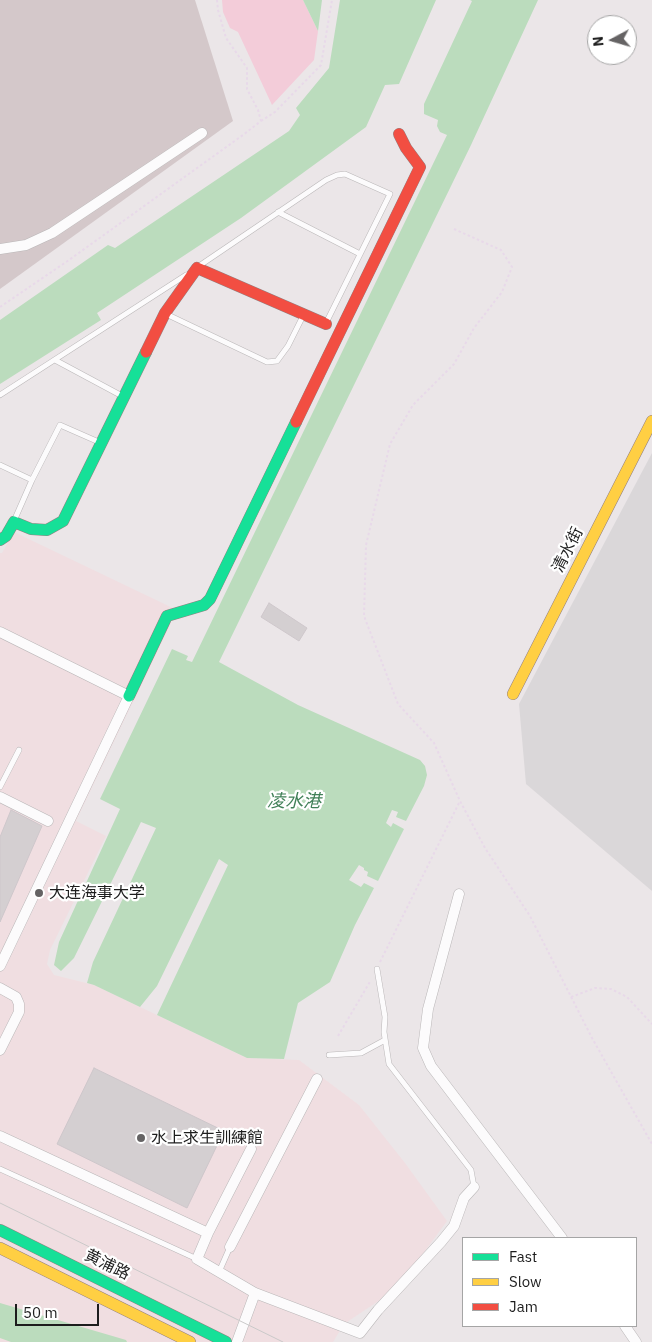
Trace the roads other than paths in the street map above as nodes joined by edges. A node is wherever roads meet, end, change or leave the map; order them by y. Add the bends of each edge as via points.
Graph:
1 (202, 133) dead end
2 (399, 134) dead end
3 (278, 212) junction
4 (0, 249) edge
5 (360, 254) junction
6 (197, 268) junction
7 (166, 314) junction
8 (304, 314) junction
9 (326, 324) joint
10 (55, 360) junction
11 (0, 396) edge
12 (124, 397) junction
13 (652, 420) edge
14 (102, 443) junction
15 (0, 465) edge
16 (32, 480) junction
17 (14, 522) junction
18 (0, 540) edge
19 (0, 632) edge
20 (513, 694) dead end
21 (129, 696) junction
22 (19, 750) dead end
23 (0, 787) edge
24 (0, 798) edge
25 (48, 821) dead end
26 (459, 894) dead end
27 (0, 966) edge
28 (377, 969) road end
29 (0, 988) edge
30 (385, 1040) junction
31 (0, 1050) edge
32 (329, 1055) dead end
33 (317, 1079) dead end
34 (0, 1136) edge
35 (251, 1149) dead end
36 (0, 1169) edge
37 (474, 1187) joint
38 (0, 1230) edge
39 (208, 1233) junction
40 (561, 1237) edge
41 (230, 1247) joint
42 (0, 1248) edge
43 (197, 1259) junction
44 (219, 1273) junction
45 (255, 1293) junction
46 (158, 1326) junction
47 (626, 1327) edge
48 (173, 1342) edge
49 (190, 1342) edge
50 (226, 1342) edge
51 (237, 1342) edge
52 (636, 1342) edge

1 - 4 street via 52,233 26,245
2 - 21 main road via 420,167 416,176 210,600 204,605 167,616
3 - 5 lane
3 - 5 lane via 337,175 345,174 390,194
3 - 6 lane
5 - 9 lane
6 - 7 main road
6 - 8 main road
6 - 10 lane
7 - 8 lane via 267,362 277,360 288,346
7 - 12 main road
8 - 9 main road
10 - 11 lane
10 - 12 lane
12 - 14 main road
13 - 20 main road, 清水街
14 - 16 lane via 60,425
14 - 17 main road via 64,521 47,530 30,529
15 - 16 lane
16 - 17 lane
17 - 18 main road
19 - 21 street
21 - 27 street
22 - 23 lane
24 - 25 street
26 - 40 street via 428,1009 423,1048 431,1066
28 - 30 lane
29 - 31 street via 16,997 19,1004 19,1012
30 - 32 lane via 361,1053
30 - 37 lane via 389,1064 471,1170
33 - 41 street
34 - 39 street
35 - 39 street
36 - 43 lane
37 - 45 street via 464,1198 454,1226 442,1242 360,1333
38 - 50 main road, 黄浦路
39 - 43 street
41 - 44 lane
42 - 46 main road, 黄浦路
43 - 44 street
44 - 45 street
45 - 51 street
46 - 48 main road
46 - 49 main road, 黄浦路
47 - 52 street

